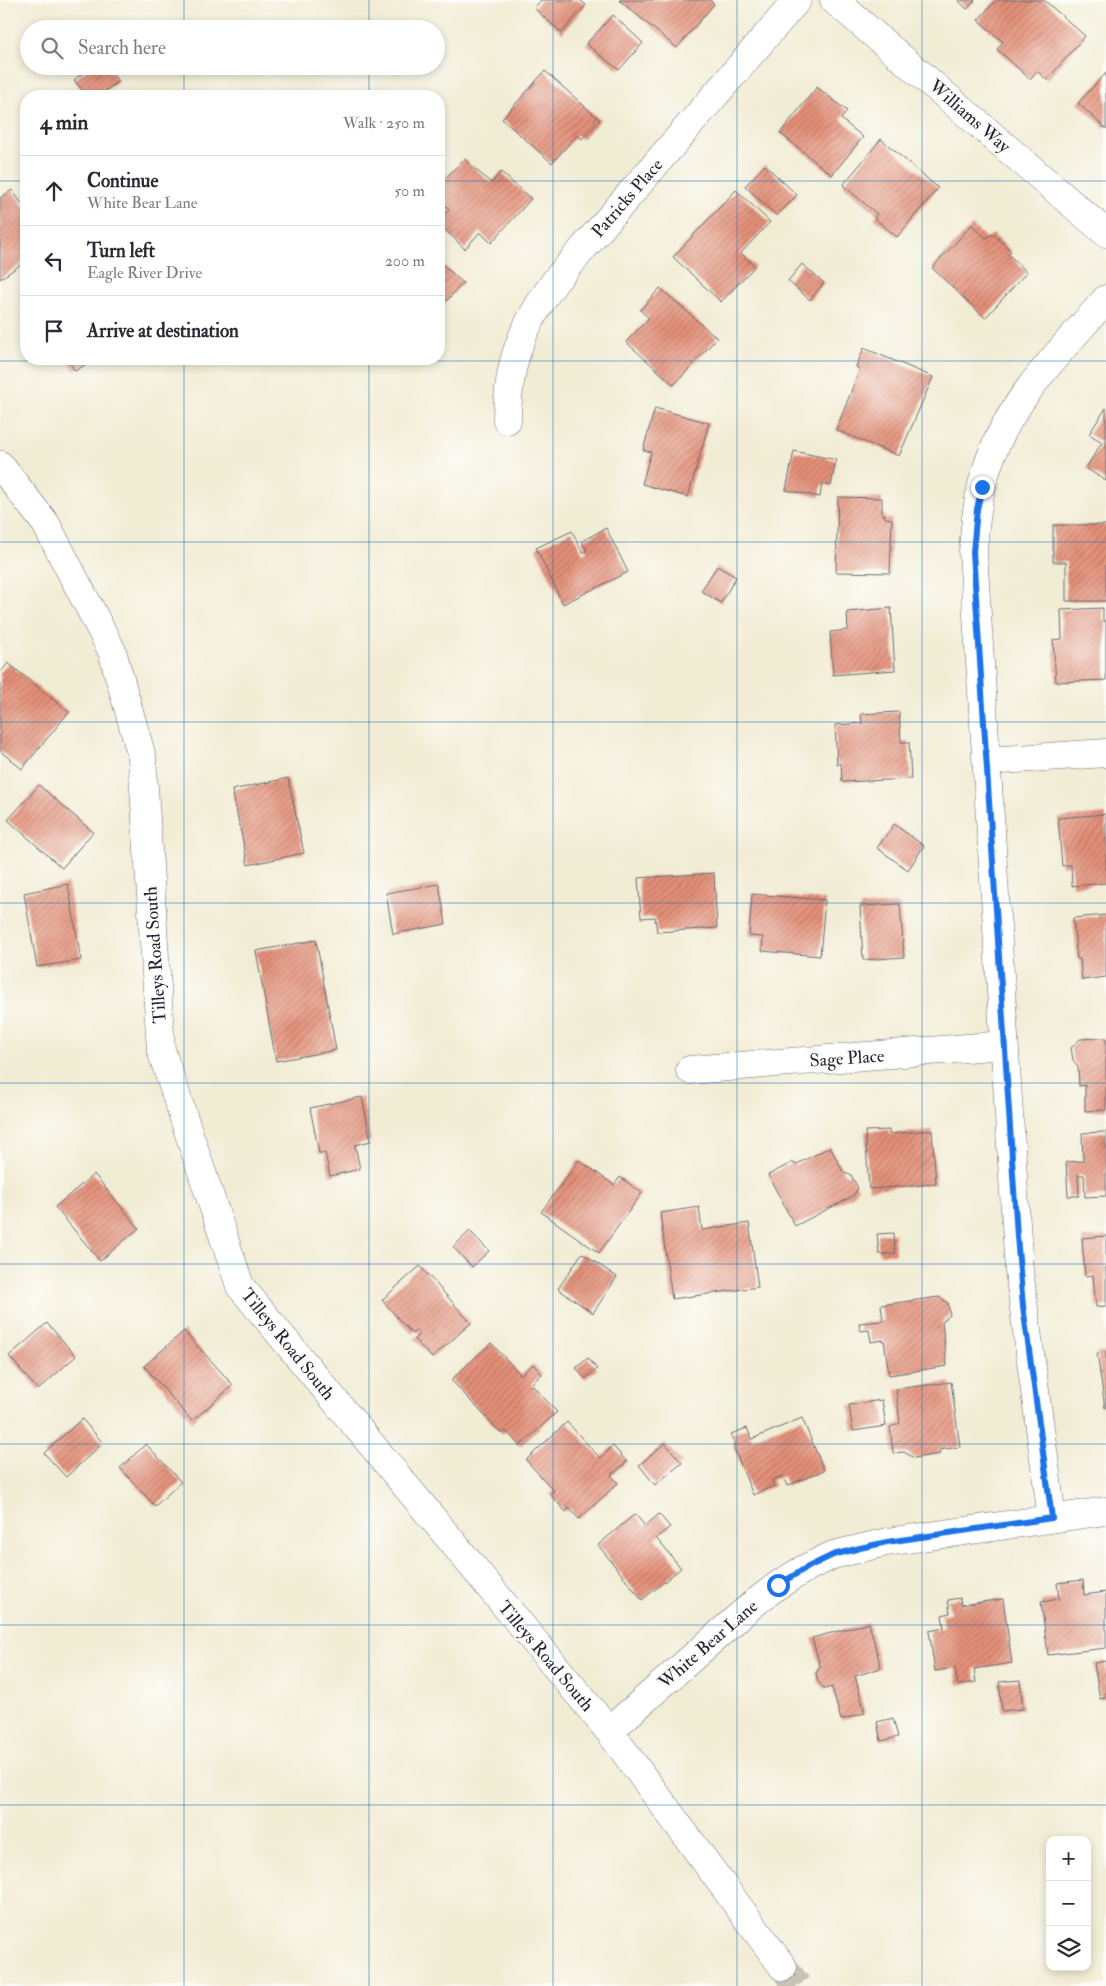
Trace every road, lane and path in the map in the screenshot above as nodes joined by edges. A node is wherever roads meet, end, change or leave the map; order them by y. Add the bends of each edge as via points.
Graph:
1 (797, 0) edge
2 (834, 0) edge
3 (1106, 233) edge
4 (1106, 298) edge
5 (507, 420) dead end
6 (0, 465) edge
7 (1106, 753) edge
8 (987, 761) junction
9 (1004, 1045) junction
10 (690, 1070) dead end
11 (1106, 1511) edge
12 (1052, 1518) junction
13 (609, 1731) junction
14 (783, 1967) tunnel mouth

1 - 5 street, Patricks Place via 540,301 517,346 511,370
2 - 3 street, Williams Way
4 - 8 street via 1019,402 996,443 982,487 973,552
6 - 13 street, Tilleys Road South via 46,524 112,651 142,757 161,1050 240,1286
7 - 8 street
8 - 9 street
9 - 10 street, Sage Place
9 - 12 street via 1023,1306
11 - 12 street, White Bear Lane
12 - 13 street, White Bear Lane via 887,1542 833,1555 778,1585 752,1605
13 - 14 street, Tilleys Road South

